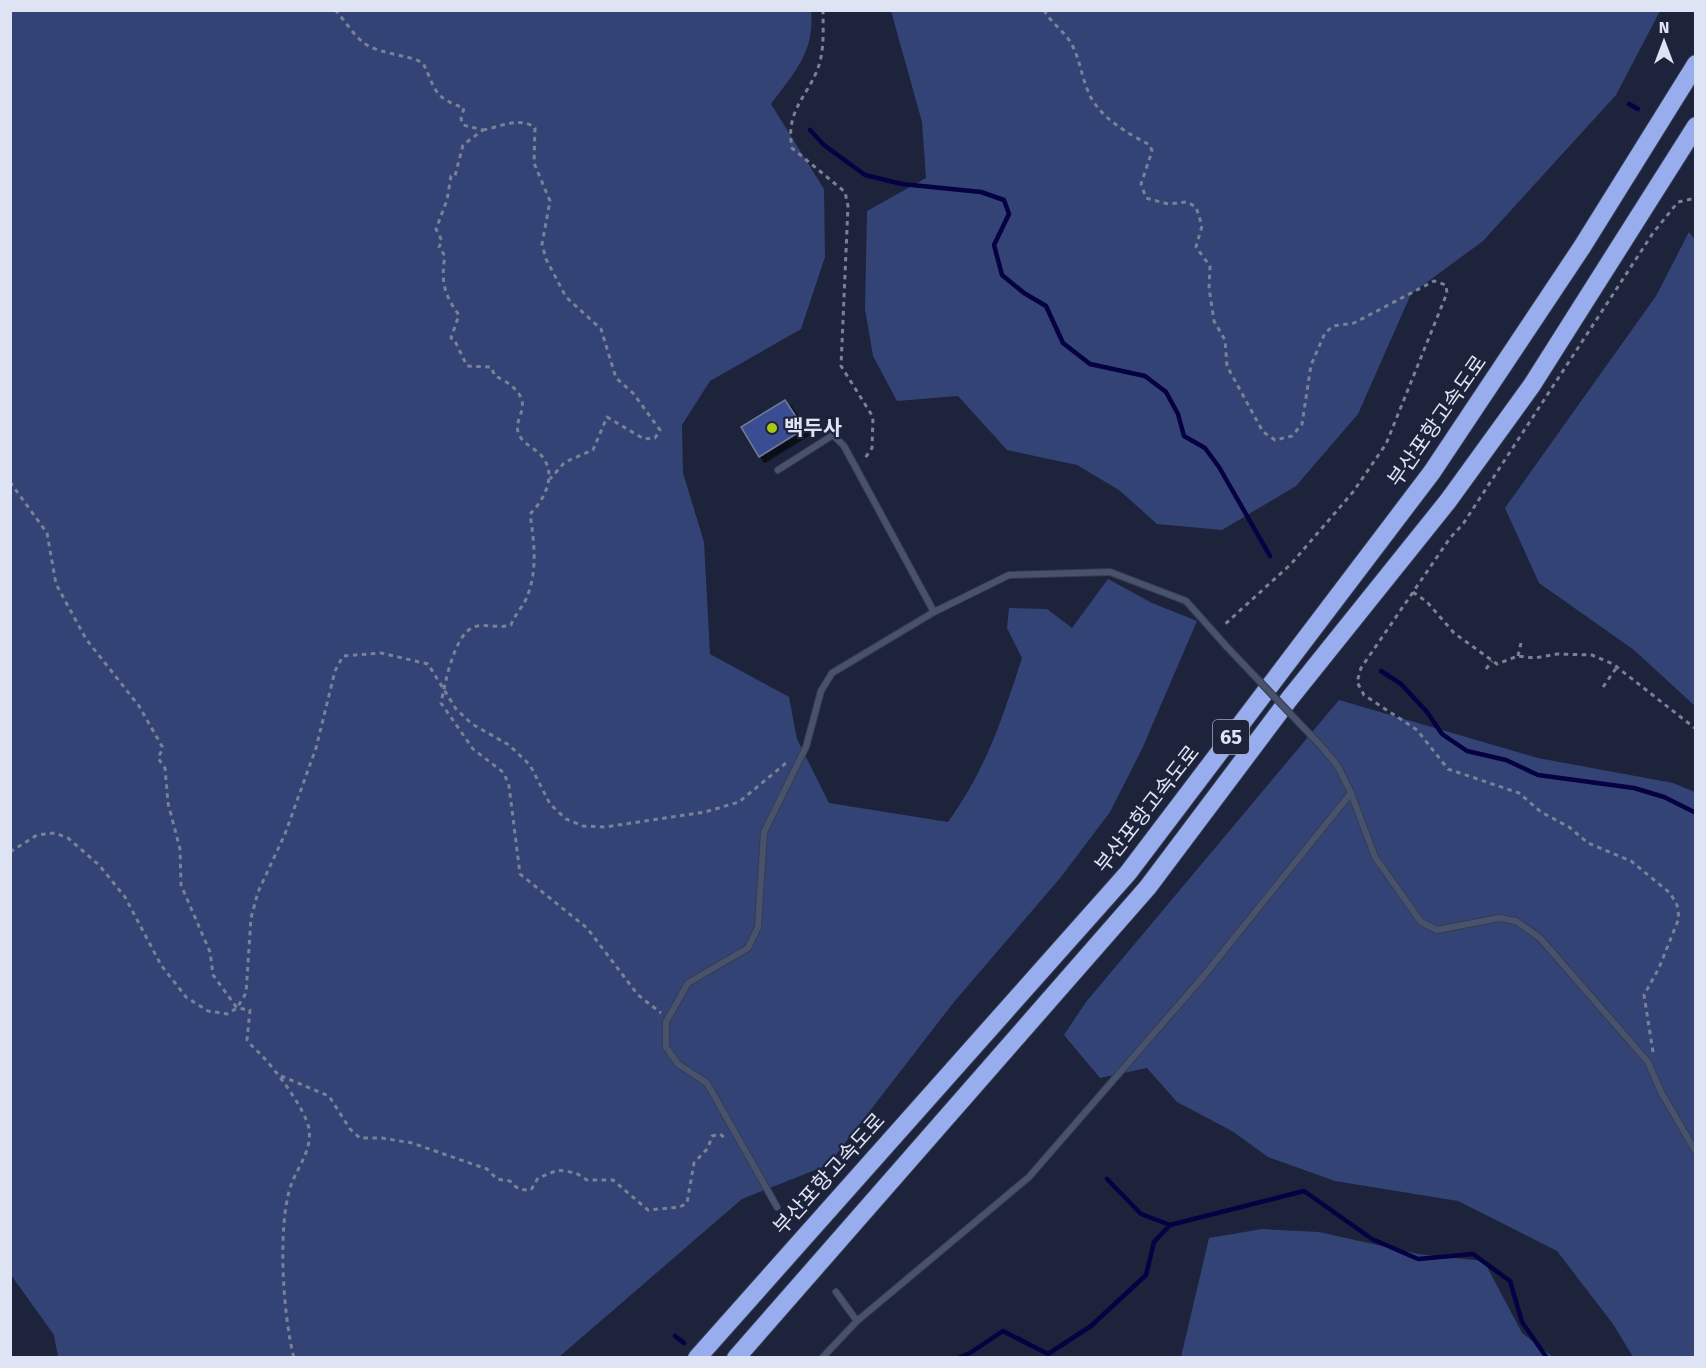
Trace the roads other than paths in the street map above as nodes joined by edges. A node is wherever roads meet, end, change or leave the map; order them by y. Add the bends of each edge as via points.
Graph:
1 (1695, 64) edge
2 (1695, 126) edge
3 (778, 470) dead end
4 (934, 612) junction
5 (1351, 793) junction
6 (1695, 1152) edge
7 (777, 1207) dead end
8 (836, 1292) dead end
9 (857, 1321) junction
10 (697, 1358) edge
11 (736, 1358) edge
12 (822, 1358) edge

1 - 10 highway, 부산포항고속도로 / 65 via 1582,247 1432,472 1128,873
2 - 11 highway, 65 via 1532,386 1448,501 1290,698 1148,887
3 - 4 lane via 833,435 844,446
4 - 5 lane, bridge via 1009,575 1110,572 1186,601 1321,746 1337,765
4 - 7 lane via 832,673 821,692 806,747 764,832 758,927 748,948 688,983 666,1022 666,1047 678,1064 706,1083
5 - 6 lane via 1375,857 1421,922 1437,930 1499,918 1516,921 1540,938 1648,1062
5 - 9 lane via 1202,978 1029,1177
8 - 9 lane
9 - 12 lane

